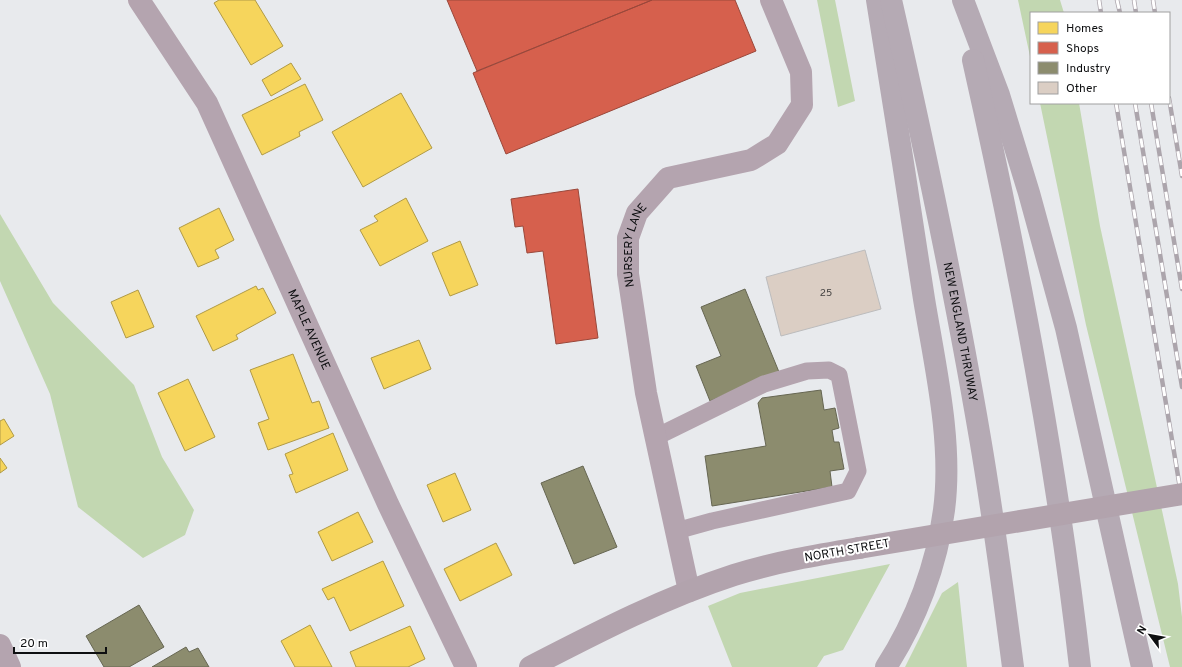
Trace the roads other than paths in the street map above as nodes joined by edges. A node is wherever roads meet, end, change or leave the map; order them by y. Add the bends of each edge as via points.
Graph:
1 (139, 0) edge
2 (771, 0) edge
3 (877, 0) edge
4 (891, 0) edge
5 (961, 0) edge
6 (656, 437) junction
7 (1182, 494) edge
8 (676, 531) junction
9 (689, 591) junction
10 (0, 645) edge
11 (10, 667) edge
12 (466, 667) edge
13 (530, 667) edge
14 (886, 667) edge
15 (1013, 667) edge
16 (1080, 667) edge
17 (1142, 667) edge

1 - 12 street, MAPLE AVENUE via 207,103 385,497
2 - 6 street, NURSERY LANE via 802,72 802,105 777,144 751,160 668,178 636,213 628,238 628,274 646,393
3 - 14 highway via 939,391 945,468 944,510 927,581 910,623
4 - 15 highway, NEW ENGLAND THRUWAY via 961,328 984,461
5 - 16 highway via 1004,204 1041,402 1063,534
5 - 17 highway via 999,96 1064,321
6 - 8 street, NURSERY LANE
6 - 8 lane via 764,384 807,371 829,370 839,375 858,471 848,491
7 - 9 street, NORTH STREET, bridge via 774,564
8 - 9 street, NURSERY LANE
9 - 13 street, NORTH STREET
10 - 11 street

